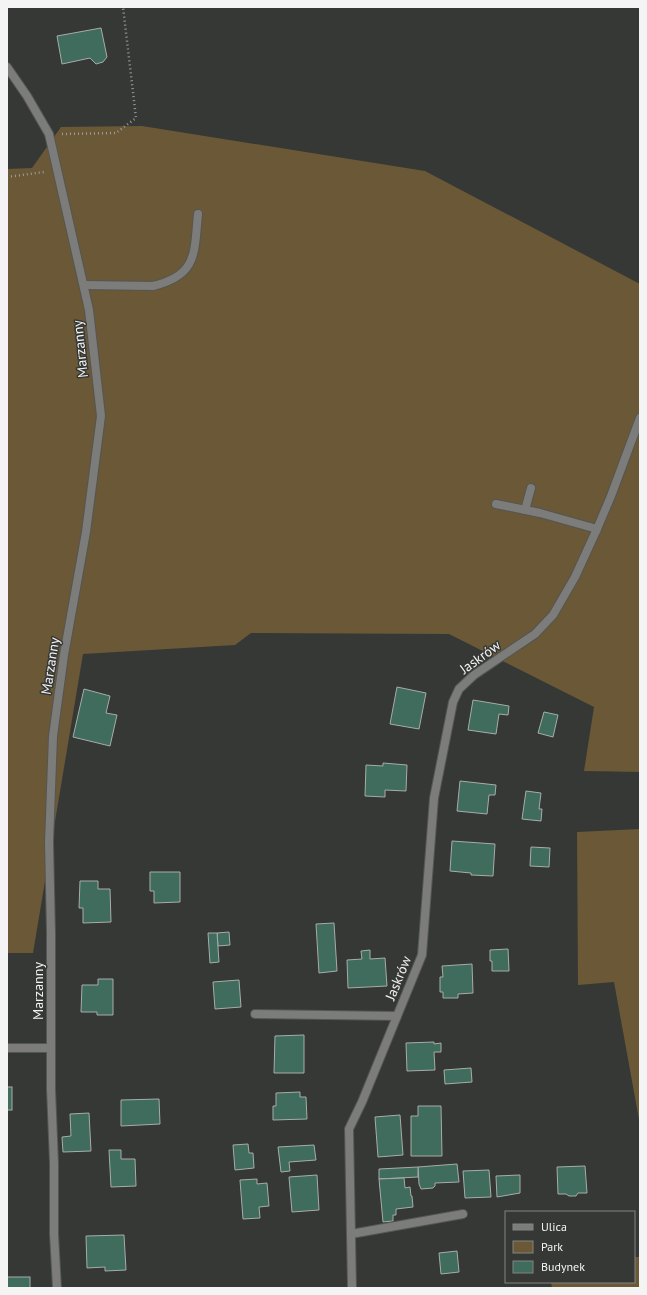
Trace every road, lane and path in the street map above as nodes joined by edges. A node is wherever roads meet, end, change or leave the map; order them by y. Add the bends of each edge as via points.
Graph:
1 (123, 7) edge
2 (7, 68) edge
3 (49, 134) junction
4 (57, 170) junction
5 (7, 177) edge
6 (198, 214) dead end
7 (84, 285) junction
8 (640, 418) edge
9 (530, 488) dead end
10 (496, 504) dead end
11 (525, 510) junction
12 (597, 529) junction
13 (254, 1014) dead end
14 (397, 1016) junction
15 (7, 1048) edge
16 (51, 1048) junction
17 (463, 1214) dead end
18 (351, 1234) junction
19 (57, 1288) edge
20 (352, 1288) edge

1 - 3 path via 136,118 116,133
2 - 3 street, Marzanny
3 - 4 street, Marzanny
4 - 5 path
4 - 7 street, Marzanny
6 - 7 street via 194,256 189,266 177,277 153,286
7 - 16 street, Marzanny via 101,416 86,532 64,655 53,736 48,842
8 - 12 street, Jaskrów
9 - 11 street
10 - 11 street
11 - 12 street
12 - 14 street, Jaskrów via 553,615 535,634 474,675 459,689 452,702 434,798 422,955
13 - 14 street, Jaskrów
14 - 18 street, Jaskrów via 362,1102 348,1129
15 - 16 street
16 - 19 street, Marzanny
17 - 18 street
18 - 20 street, Jaskrów

